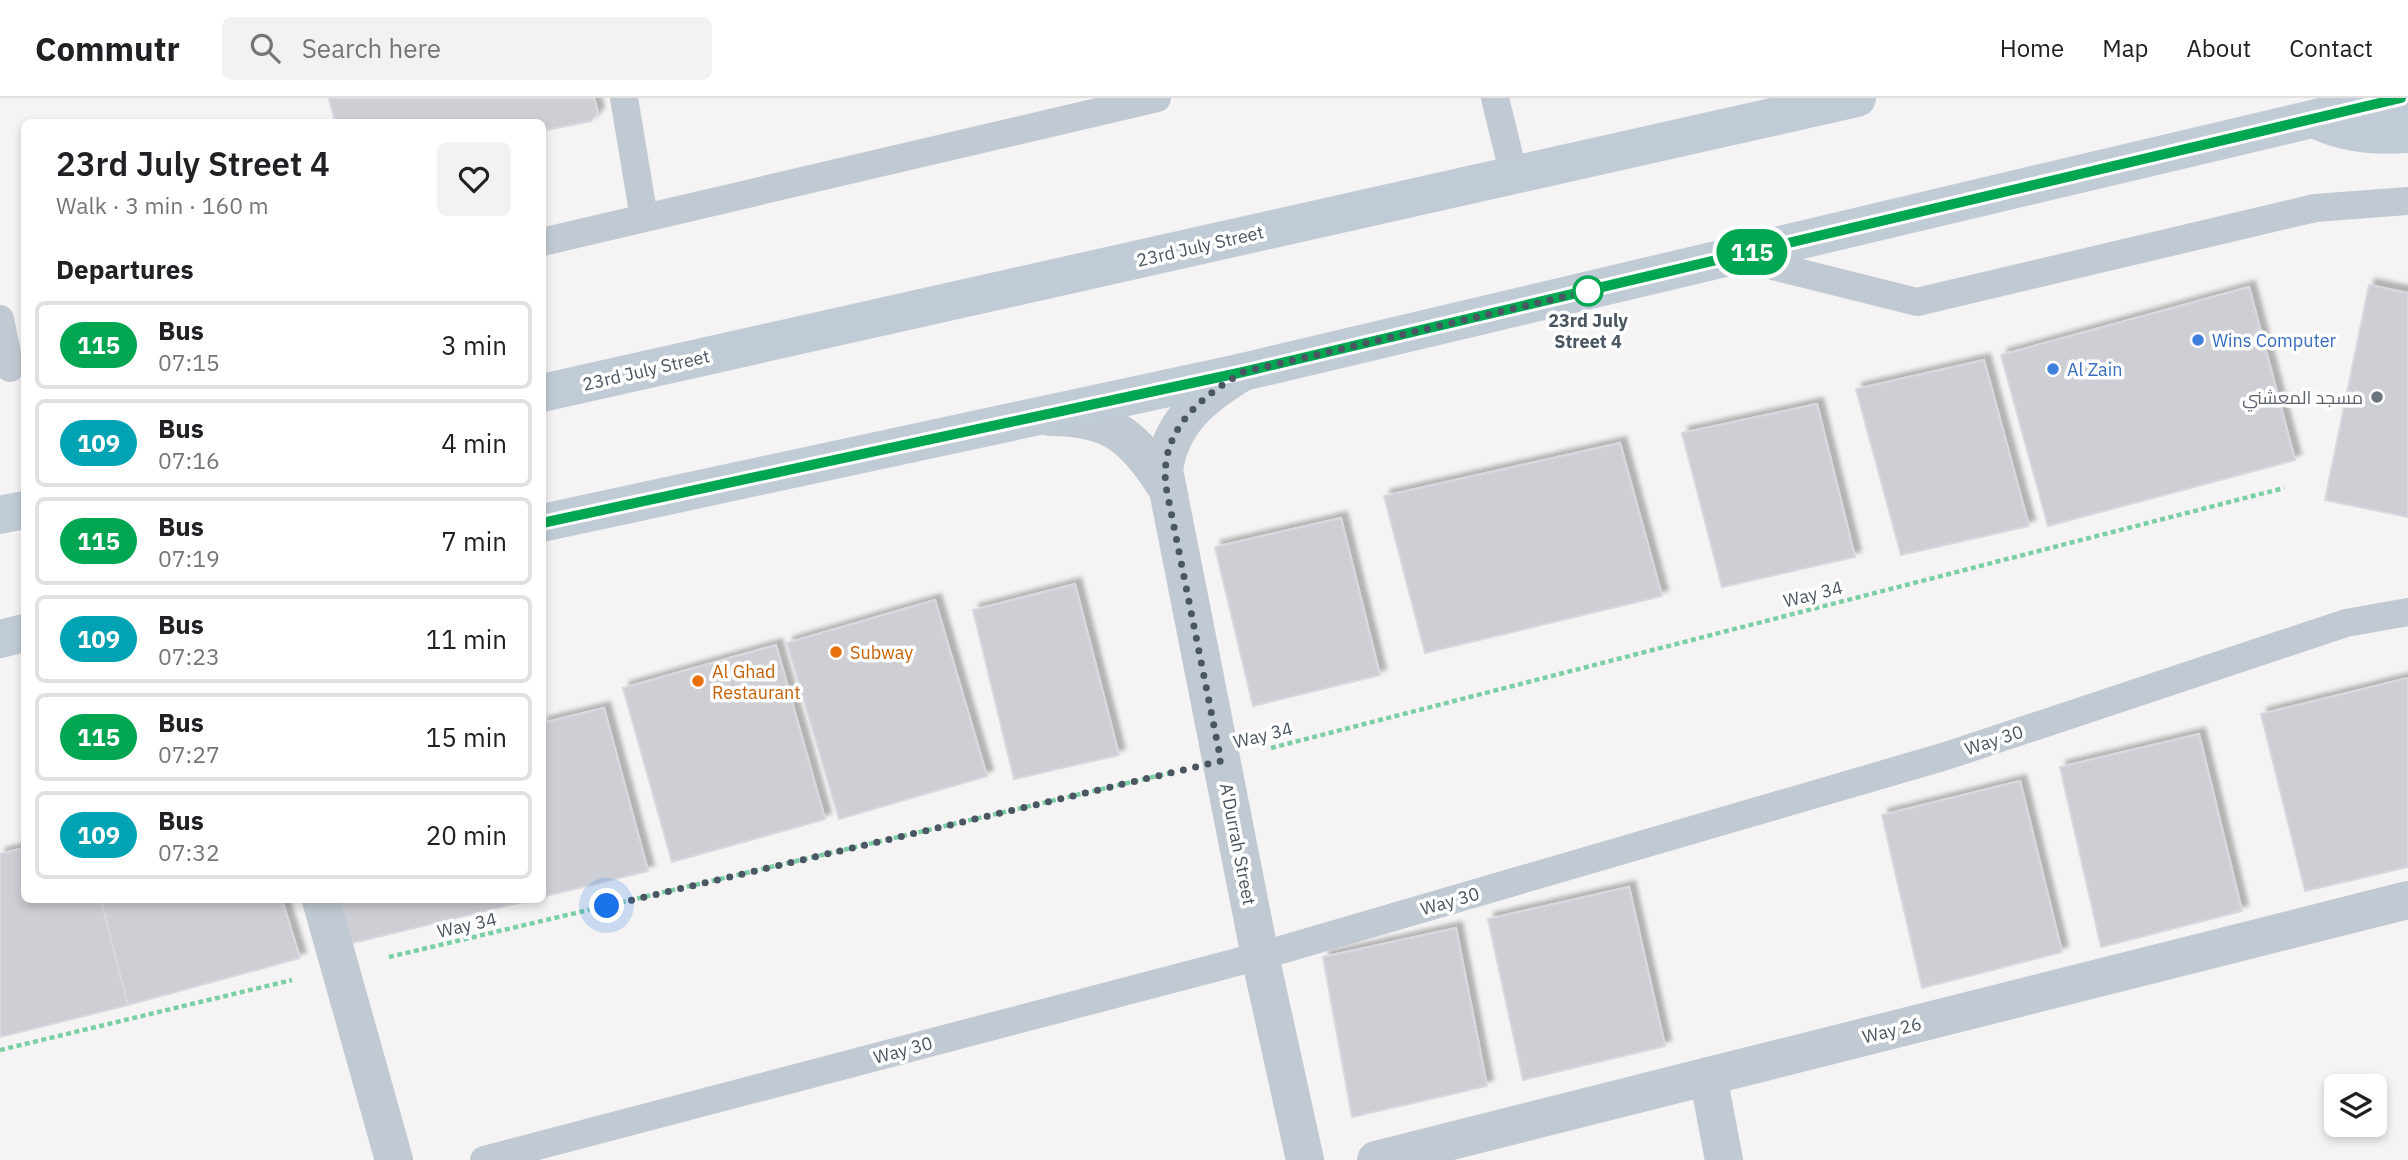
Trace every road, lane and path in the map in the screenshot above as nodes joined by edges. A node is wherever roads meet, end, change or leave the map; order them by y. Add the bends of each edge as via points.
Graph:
1 (624, 98) edge
2 (1157, 98) edge
3 (1496, 98) edge
4 (1857, 98) edge
5 (2401, 98) edge
6 (2314, 119) junction
7 (2408, 134) edge
8 (1514, 176) junction
9 (2408, 201) edge
10 (644, 218) junction
11 (546, 241) edge
12 (1734, 256) junction
13 (0, 319) edge
14 (11, 367) edge
15 (1243, 372) junction
16 (546, 392) edge
17 (1045, 417) junction
18 (1166, 487) junction
19 (2284, 488) dead end
20 (21, 511) edge
21 (0, 515) edge
22 (546, 522) edge
23 (2408, 612) edge
24 (21, 634) edge
25 (0, 639) edge
26 (1221, 761) junction
27 (2408, 900) edge
28 (322, 903) edge
29 (1260, 956) junction
30 (341, 969) junction
31 (0, 1050) edge
32 (1708, 1076) junction
33 (394, 1160) edge
34 (484, 1160) edge
35 (1305, 1160) edge
36 (1376, 1160) edge
37 (1724, 1160) edge

1 - 10 lane
2 - 10 lane
3 - 8 lane
4 - 8 main road, 23rd July Street
5 - 6 main road
6 - 7 main road via 2360,135
6 - 12 main road
8 - 16 main road, 23rd July Street
9 - 12 lane via 2315,208 1917,302
10 - 11 lane
12 - 15 main road
13 - 14 lane
15 - 17 main road
15 - 18 street, A'Durrah Street via 1196,404 1177,428 1167,451
17 - 18 street, A'Durrah Street via 1081,417 1121,431
17 - 22 main road
18 - 26 street, A'Durrah Street
19 - 26 path, Way 34
20 - 21 main road
23 - 29 lane, Way 30 via 2346,623 1946,756
24 - 25 main road
26 - 29 street, A'Durrah Street
26 - 30 path, Way 34
27 - 32 street, Way 26
28 - 30 street
29 - 34 lane, Way 30
29 - 35 street, A'Durrah Street
30 - 31 path, Way 34
30 - 33 street
32 - 36 street, Way 26
32 - 37 street

